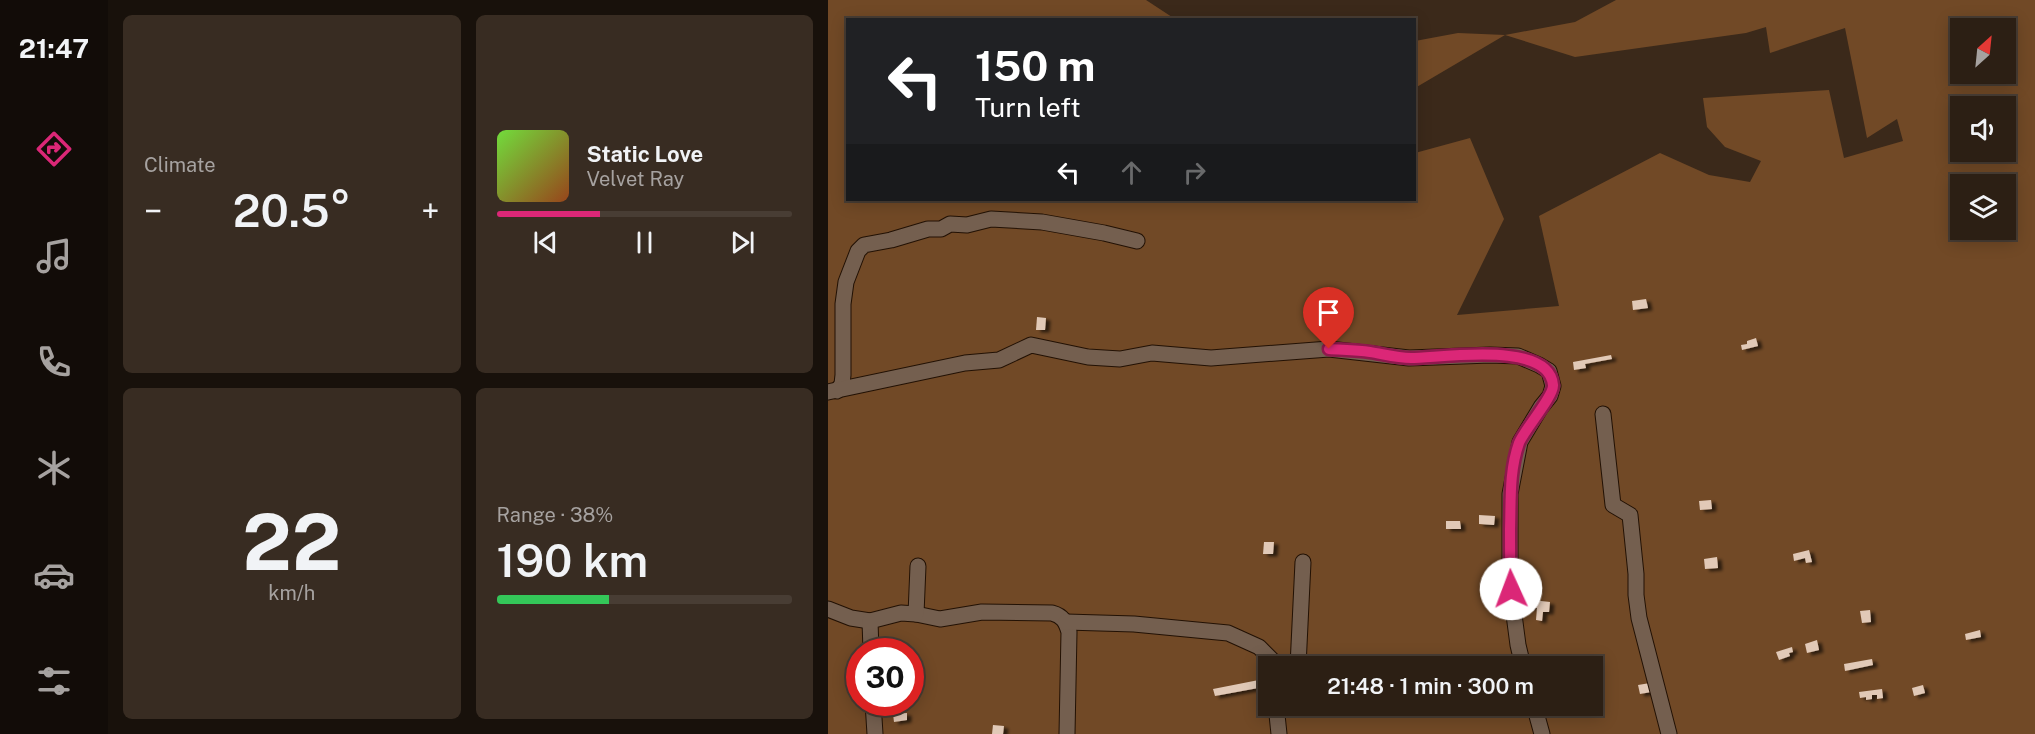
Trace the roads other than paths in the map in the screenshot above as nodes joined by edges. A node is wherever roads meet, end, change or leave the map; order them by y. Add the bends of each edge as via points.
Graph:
1 (1137, 241) dead end
2 (833, 392) edge
3 (1602, 414) dead end
4 (1302, 562) dead end
5 (918, 566) dead end
6 (828, 609) edge
7 (916, 614) junction
8 (870, 621) junction
9 (1066, 622) junction
10 (871, 638) edge
11 (1268, 656) edge
12 (1298, 656) edge
13 (1521, 656) edge
14 (874, 716) edge
15 (1277, 716) edge
16 (1537, 716) edge
17 (875, 734) edge
18 (1067, 734) edge
19 (1279, 734) edge
20 (1542, 734) edge
21 (1669, 734) edge

1 - 2 street via 1042,222 991,219 967,225 950,224 864,245 846,282 842,384
2 - 13 street via 965,363 999,360 1031,345 1088,357 1119,358 1152,353 1211,358 1329,349 1409,358 1518,356 1549,371 1553,386 1520,442 1510,494 1510,572
3 - 21 street via 1613,505 1630,515 1639,618
4 - 12 street
5 - 7 street
6 - 8 street
7 - 8 street via 901,613
7 - 9 street via 940,619 982,612 1052,613
8 - 10 street
9 - 11 street via 1228,633 1259,646
9 - 18 street
14 - 17 street
15 - 19 street
16 - 20 street

